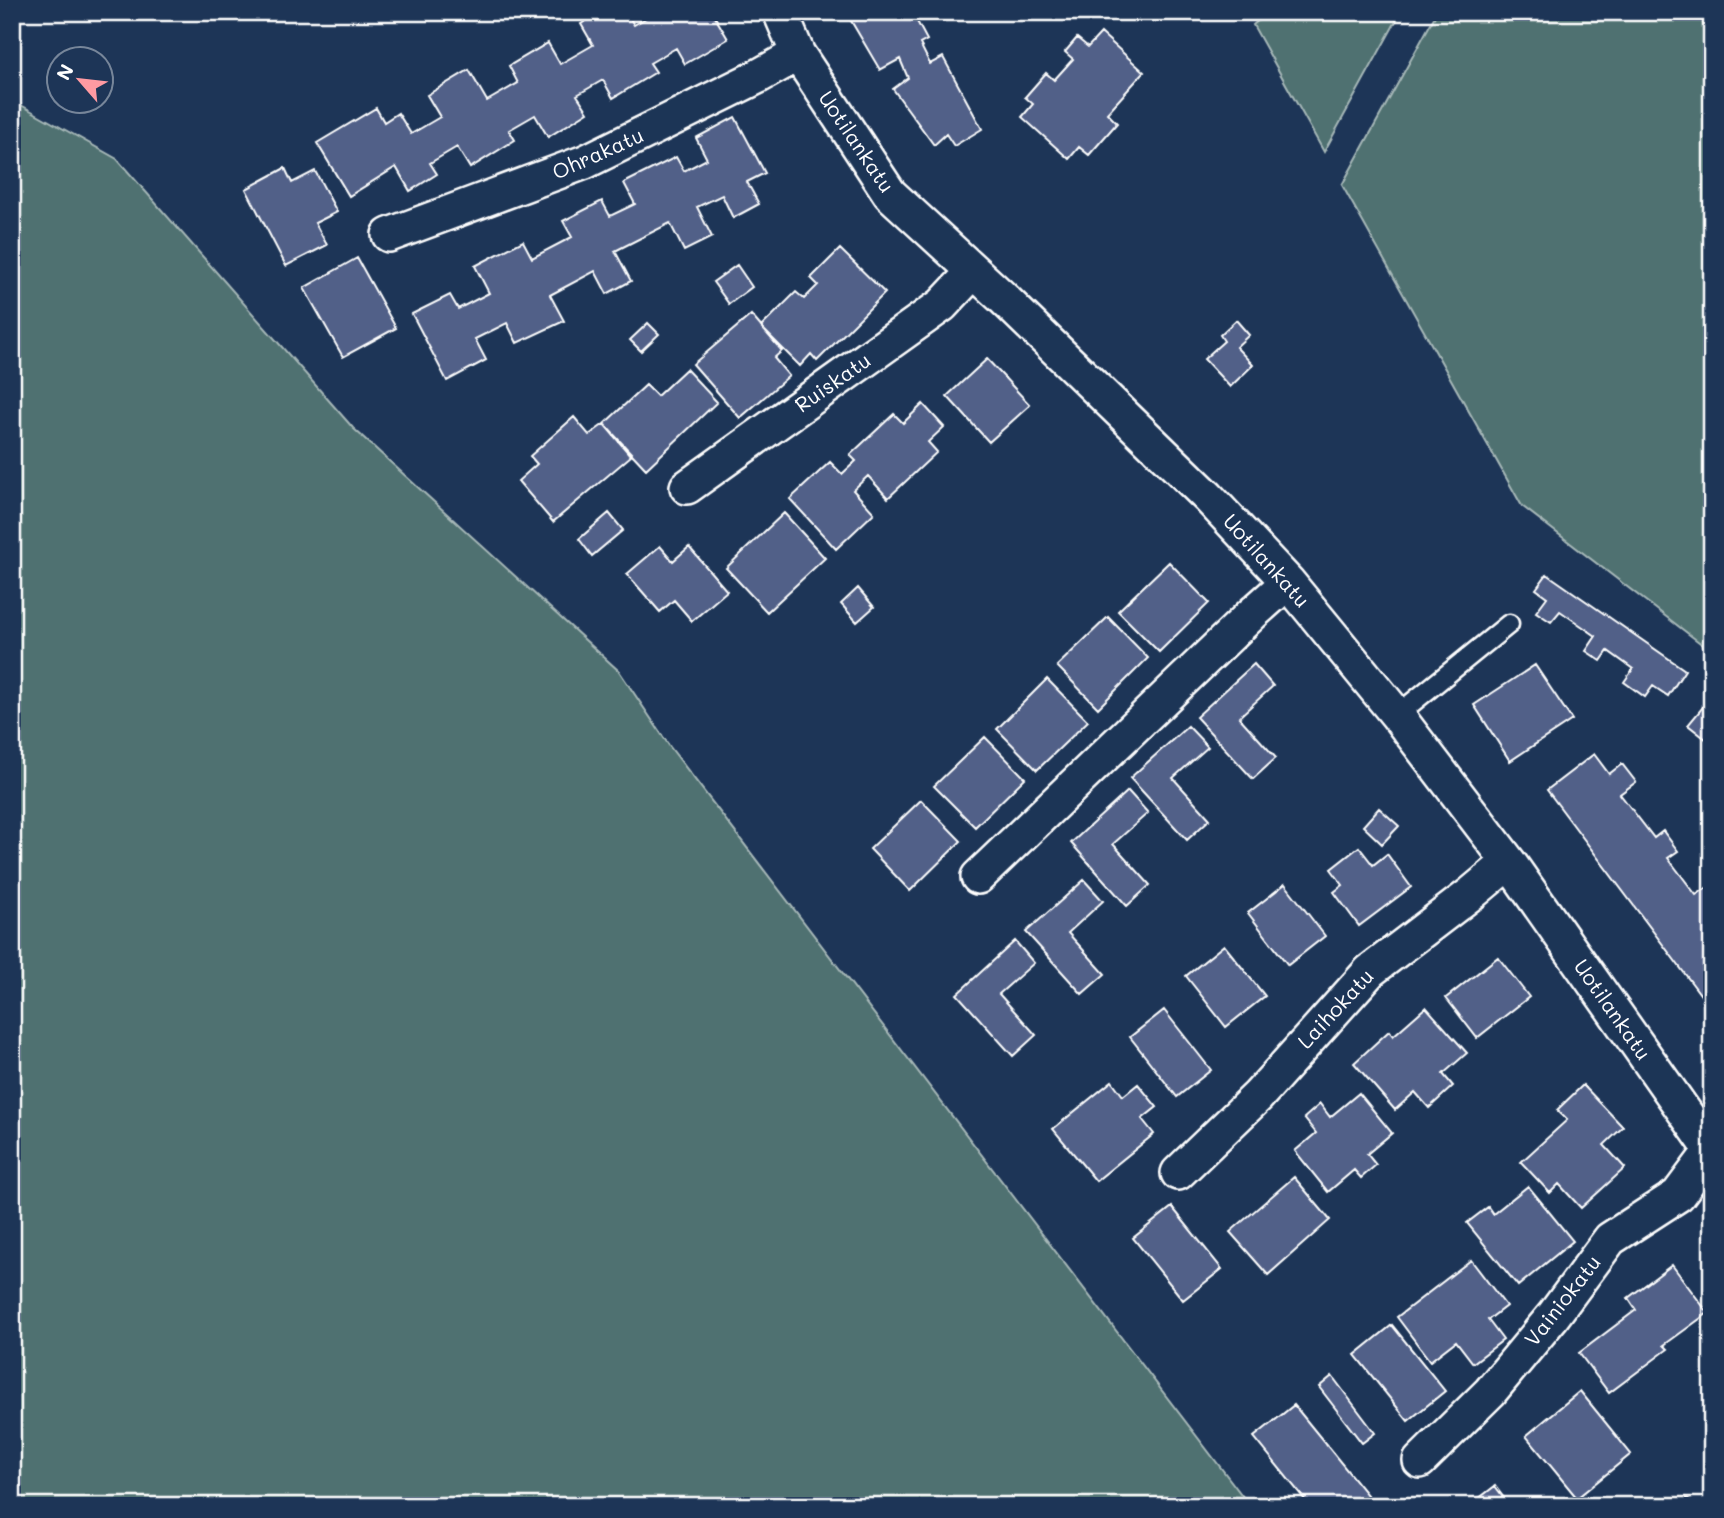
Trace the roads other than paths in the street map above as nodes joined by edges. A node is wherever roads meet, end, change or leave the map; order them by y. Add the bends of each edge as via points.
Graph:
1 (780, 12) edge
2 (798, 54) junction
3 (389, 235) dead end
4 (972, 272) junction
5 (687, 487) dead end
6 (1288, 582) junction
7 (1509, 624) dead end
8 (1397, 715) junction
9 (1508, 862) junction
10 (978, 877) dead end
11 (1712, 1151) edge
12 (1178, 1173) dead end
13 (1420, 1461) dead end

1 - 2 street, Uotilankatu
2 - 3 street, Ohrakatu via 585,162
2 - 4 street, Uotilankatu via 890,194
4 - 5 street, Ruiskatu via 942,305
4 - 6 street, Uotilankatu via 1208,497
6 - 8 street, Uotilankatu
6 - 10 street
7 - 8 lane
8 - 9 street, Uotilankatu
9 - 11 street, Uotilankatu
9 - 12 street, Laihokatu via 1370,971 1258,1096
11 - 13 street, Vainiokatu via 1678,1195 1610,1239 1490,1392

